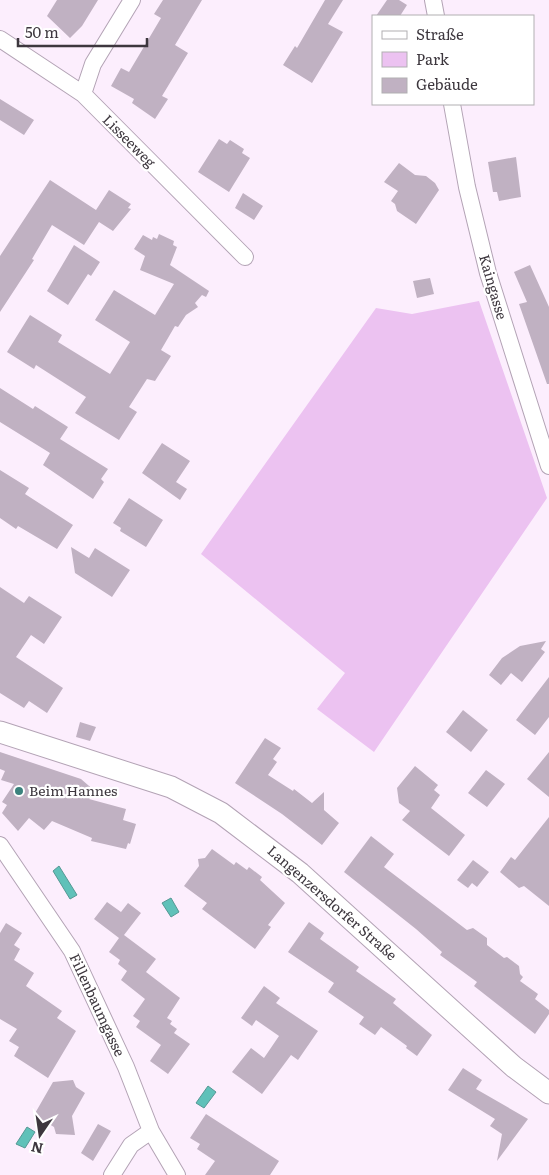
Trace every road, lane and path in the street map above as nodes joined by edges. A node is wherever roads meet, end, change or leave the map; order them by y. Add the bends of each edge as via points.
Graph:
1 (132, 0) edge
2 (433, 0) edge
3 (436, 15) edge
4 (0, 39) edge
5 (83, 94) junction
6 (452, 105) edge
7 (245, 257) dead end
8 (549, 466) edge
9 (0, 732) edge
10 (0, 846) edge
11 (549, 1093) edge
12 (151, 1131) junction
13 (112, 1175) edge
14 (177, 1175) edge

1 - 5 street via 93,64
2 - 3 street
4 - 5 street, Lisseeweg
5 - 7 street, Lisseeweg
6 - 8 street, Kaingasse via 467,187 488,273
9 - 11 main road, Langenzersdorfer Straße via 171,787 221,813 300,873 514,1067
10 - 12 street, Fillenbaumgasse via 72,951 126,1067
12 - 13 street via 131,1145
12 - 14 street, Fillenbaumgasse

